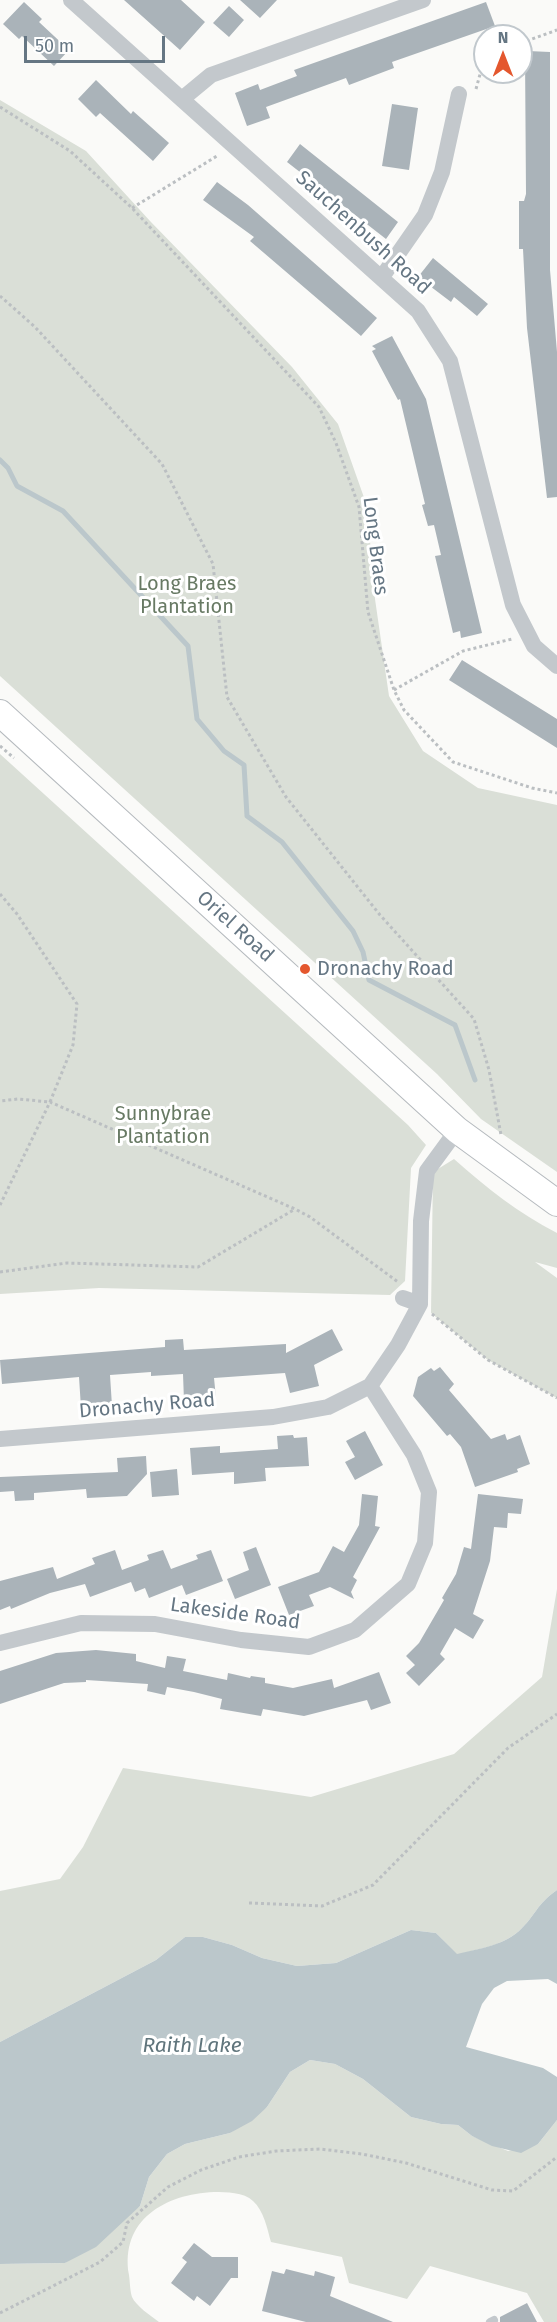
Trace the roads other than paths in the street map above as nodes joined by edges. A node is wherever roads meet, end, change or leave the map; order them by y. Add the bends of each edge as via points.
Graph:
1 (71, 0) edge
2 (423, 0) edge
3 (459, 94) road end
4 (182, 99) junction
5 (382, 277) junction
6 (557, 666) edge
7 (0, 713) edge
8 (457, 1130) junction
9 (557, 1203) edge
10 (403, 1298) dead end
11 (420, 1299) junction
12 (370, 1386) junction
13 (0, 1439) edge
14 (0, 1643) edge

1 - 4 street, Sauchenbush Road
2 - 4 street via 211,75
3 - 5 street via 442,172 425,215
4 - 5 street, Sauchenbush Road
5 - 6 street, Sauchenbush Road via 418,311 450,362 513,605 534,646
7 - 8 main road, Oriel Road
8 - 9 main road, Oriel Road
8 - 11 street, Dronachy Road via 427,1170 421,1221
10 - 11 street
11 - 12 street, Dronachy Road via 398,1345
12 - 13 street, Dronachy Road via 328,1407 273,1417
12 - 14 street, Lakeside Road via 414,1455 429,1492 425,1543 408,1584 355,1630 309,1647 241,1640 155,1624 81,1623

